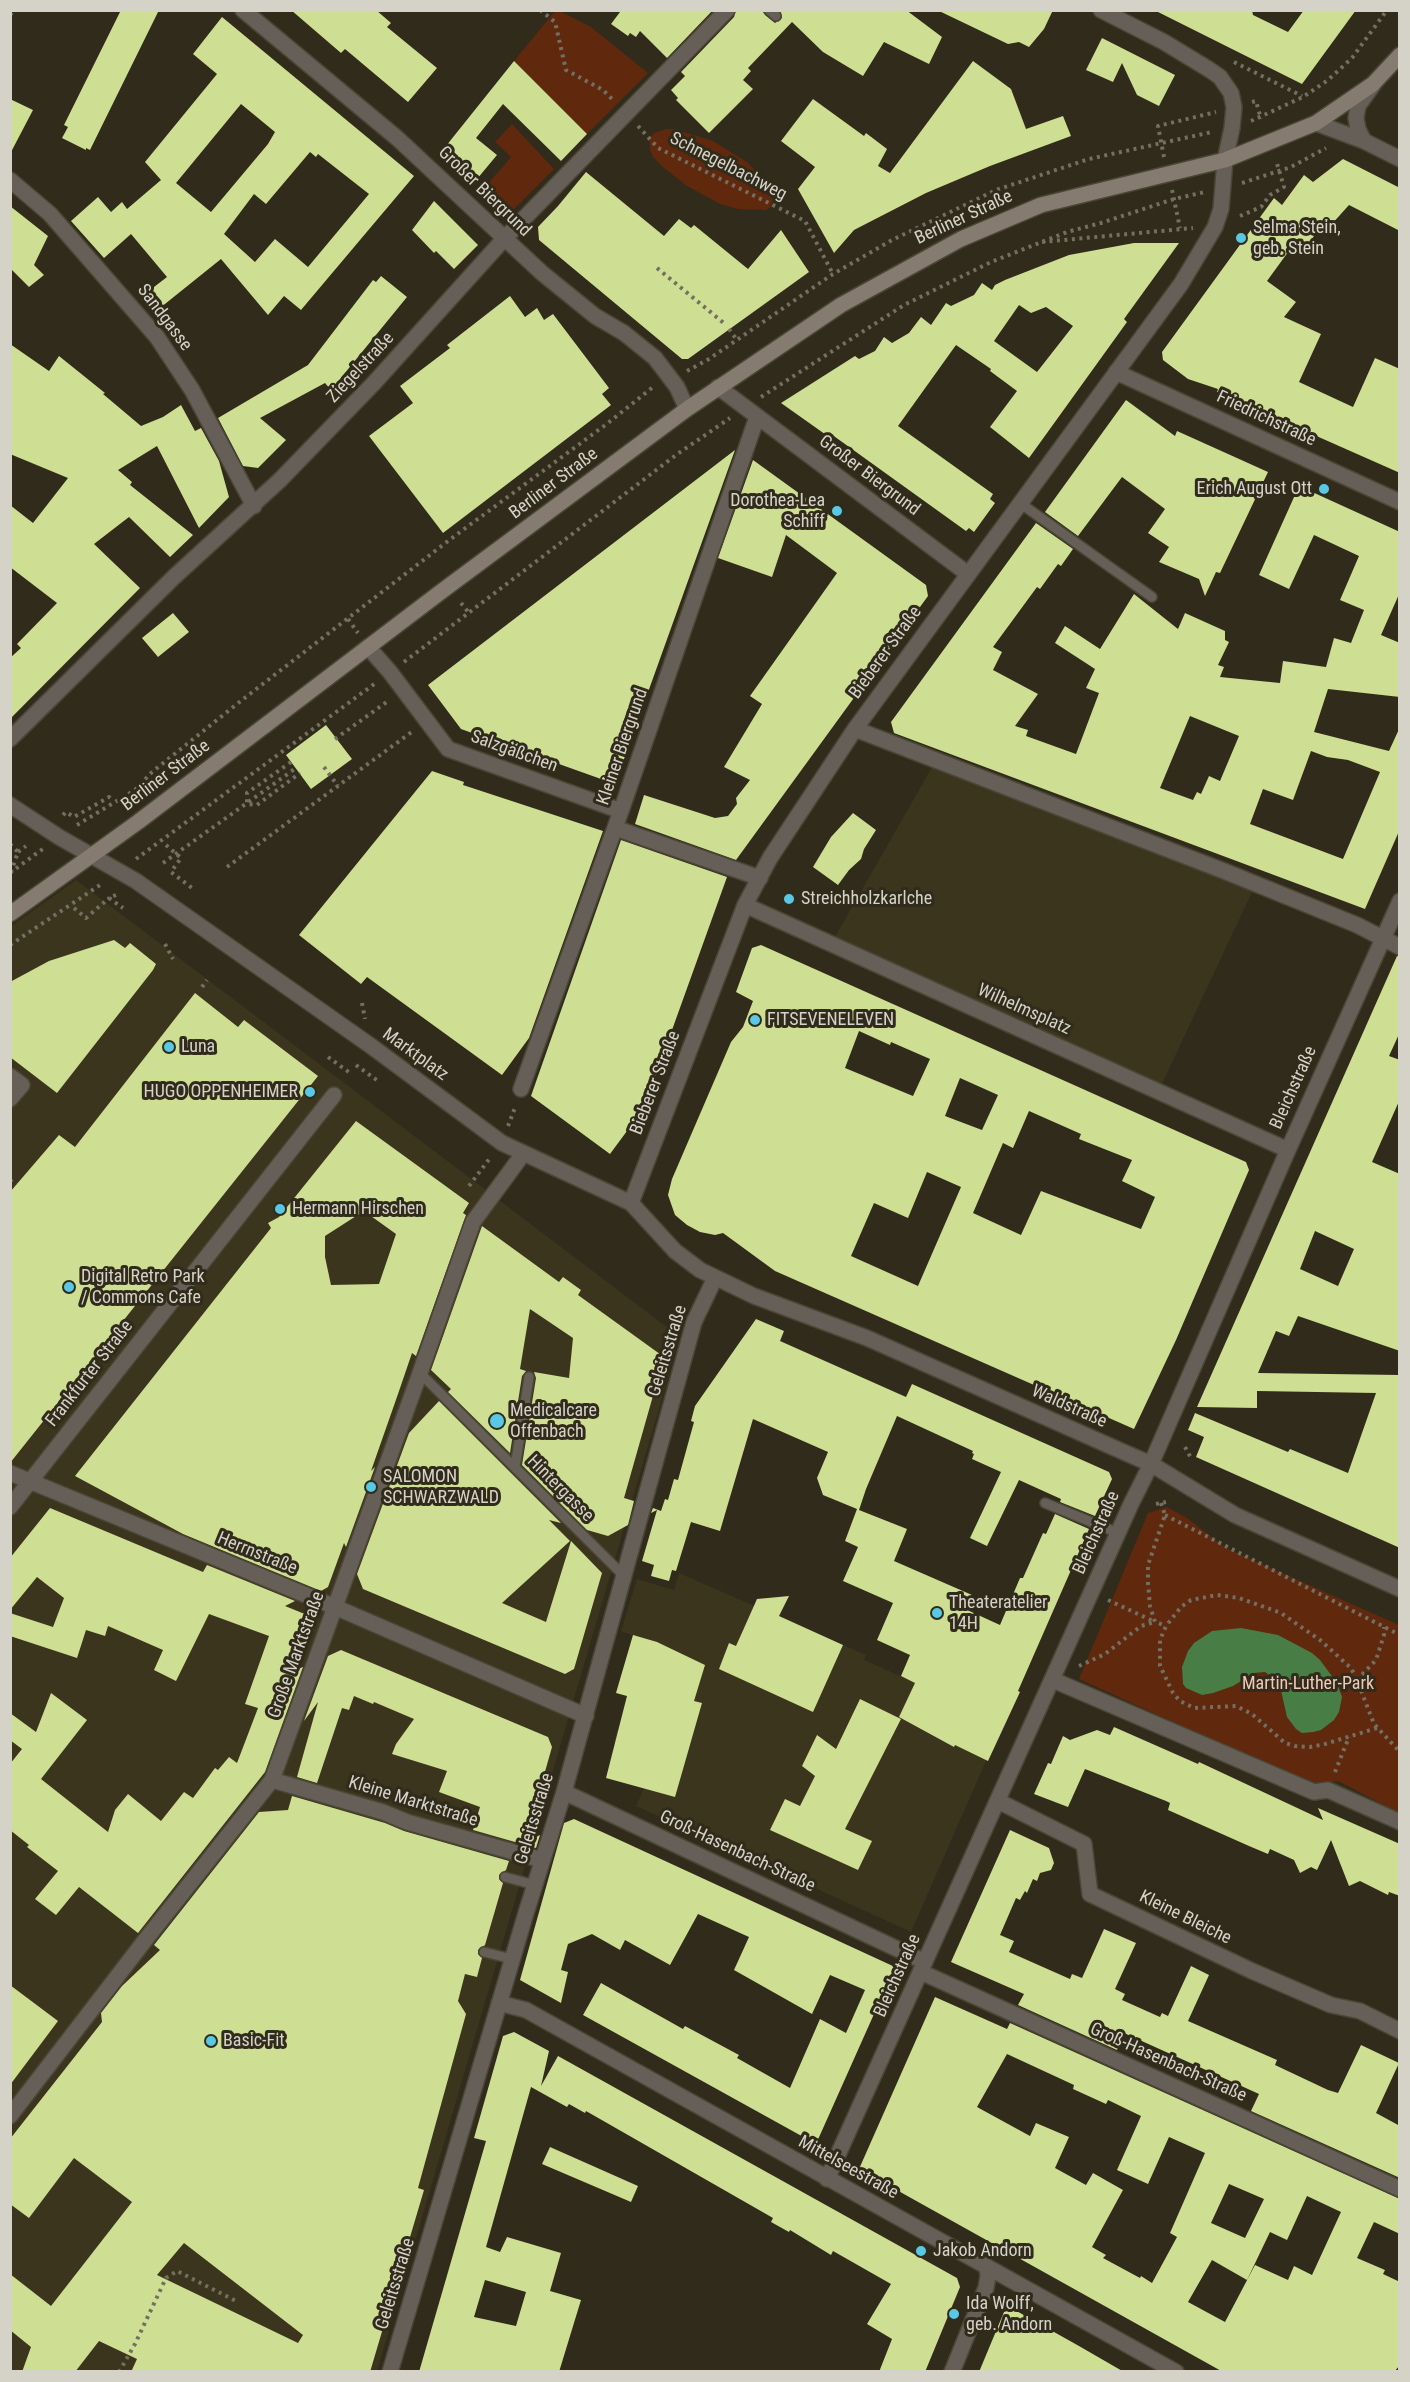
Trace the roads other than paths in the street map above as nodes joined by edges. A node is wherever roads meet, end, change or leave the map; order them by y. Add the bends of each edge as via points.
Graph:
1 (243, 10) edge
2 (727, 10) edge
3 (1101, 10) edge
4 (1400, 55) edge
5 (1373, 84) junction
6 (1316, 123) junction
7 (1365, 141) junction
8 (1400, 159) edge
9 (1225, 160) junction
10 (10, 180) edge
11 (504, 239) junction
12 (1116, 372) junction
13 (718, 387) junction
14 (687, 409) junction
15 (757, 417) junction
16 (1400, 502) edge
17 (1020, 503) junction
18 (254, 506) junction
19 (968, 574) junction
20 (1152, 597) dead end
21 (368, 647) junction
22 (855, 729) junction
23 (10, 739) edge
24 (10, 805) edge
25 (621, 811) junction
26 (615, 828) junction
27 (92, 856) junction
28 (760, 878) junction
29 (1400, 901) edge
30 (745, 905) junction
31 (10, 914) edge
32 (1383, 939) junction
33 (1400, 947) edge
34 (10, 1076) edge
35 (521, 1089) road end
36 (334, 1095) dead end
37 (11, 1098) edge
38 (1288, 1150) junction
39 (523, 1154) junction
40 (631, 1203) junction
41 (715, 1278) junction
42 (420, 1373) junction
43 (529, 1377) dead end
44 (1151, 1464) junction
45 (515, 1467) junction
46 (10, 1473) edge
47 (30, 1482) junction
48 (1045, 1503) dead end
49 (10, 1507) edge
50 (1118, 1533) junction
51 (625, 1577) junction
52 (1400, 1589) edge
53 (335, 1607) junction
54 (1053, 1680) junction
55 (586, 1716) junction
56 (272, 1780) junction
57 (564, 1792) junction
58 (998, 1801) junction
59 (1400, 1822) edge
60 (542, 1860) junction
61 (505, 1876) dead end
62 (535, 1884) junction
63 (484, 1952) dead end
64 (512, 1959) junction
65 (923, 1967) junction
66 (499, 2003) junction
67 (1400, 2031) edge
68 (10, 2116) edge
69 (827, 2179) junction
70 (1400, 2189) edge
71 (987, 2267) junction
72 (390, 2372) edge
73 (952, 2372) edge
74 (1176, 2372) edge

1 - 11 street, Großer Biergrund via 397,138
2 - 11 street, Ziegelstraße
3 - 9 street, Bieberer Straße via 1220,76 1231,93 1234,107
4 - 5 main road
5 - 6 main road
5 - 7 street via 1358,106 1356,118
6 - 7 street
6 - 9 main road
7 - 8 street
9 - 12 street, Bieberer Straße via 1221,209 1215,227 1181,284
9 - 13 main road, Berliner Straße via 1041,205 961,239 841,305
10 - 18 street, Sandgasse via 50,214 157,337 192,390
11 - 14 street, Großer Biergrund via 595,316 655,358 673,380
11 - 18 street, Ziegelstraße via 374,383
12 - 16 street, Friedrichstraße
12 - 17 street, Bieberer Straße
13 - 14 main road, Berliner Straße
13 - 15 street, Großer Biergrund
14 - 21 main road, Berliner Straße
15 - 19 street, Großer Biergrund
15 - 25 street, Kleiner Biergrund
17 - 19 street, Bieberer Straße
17 - 20 lane
18 - 23 street, Ziegelstraße via 174,577
19 - 22 street, Bieberer Straße
21 - 25 street, Salzgäßchen via 448,749
21 - 27 main road, Berliner Straße
22 - 28 street, Bieberer Straße
22 - 32 street via 1214,867
24 - 27 street, Marktplatz
25 - 26 street, Kleiner Biergrund
26 - 28 street
26 - 35 street, Kleiner Biergrund
27 - 31 main road, Berliner Straße
27 - 39 street, Marktplatz via 163,900 502,1143
28 - 30 street, Bieberer Straße
29 - 32 street, Bleichstraße
30 - 38 street, Wilhelmsplatz
30 - 40 street, Bieberer Straße
32 - 33 street
32 - 38 street, Bleichstraße
34 - 37 street via 22,1084
36 - 47 street, Frankfurter Straße
38 - 44 street, Bleichstraße
39 - 40 street, Marktplatz
39 - 42 street, Große Marktstraße via 473,1222
40 - 41 street, Marktplatz via 675,1251
41 - 44 street, Waldstraße via 867,1338
41 - 51 street, Geleitsstraße via 694,1322
42 - 45 lane, Hintergasse
42 - 53 street, Große Marktstraße
43 - 45 lane
44 - 50 street, Bleichstraße
44 - 52 street, Waldstraße via 1234,1515
45 - 51 lane, Hintergasse
46 - 47 street, Herrnstraße
47 - 49 street, Frankfurter Straße
47 - 53 street, Herrnstraße
48 - 50 lane
50 - 54 street, Bleichstraße
51 - 55 street, Geleitsstraße
53 - 55 street, Herrnstraße
53 - 56 street, Große Marktstraße
54 - 58 street, Bleichstraße
54 - 59 street via 1314,1792 1328,1790
55 - 57 street, Geleitsstraße
56 - 60 street, Kleine Marktstraße
56 - 68 street, Große Marktstraße
57 - 60 street, Geleitsstraße
57 - 65 street, Groß-Hasenbach-Straße
58 - 65 street, Bleichstraße
58 - 67 street, Kleine Bleiche via 1084,1844 1090,1894 1252,1971
60 - 62 street, Geleitsstraße
61 - 62 lane
62 - 64 street, Geleitsstraße
63 - 64 lane
64 - 66 street, Geleitsstraße
65 - 69 street, Bleichstraße
65 - 70 street, Groß-Hasenbach-Straße
66 - 69 street, Mittelseestraße via 526,2010
66 - 72 street, Geleitsstraße
69 - 71 street, Mittelseestraße
71 - 73 street via 986,2288
71 - 74 street, Mittelseestraße

